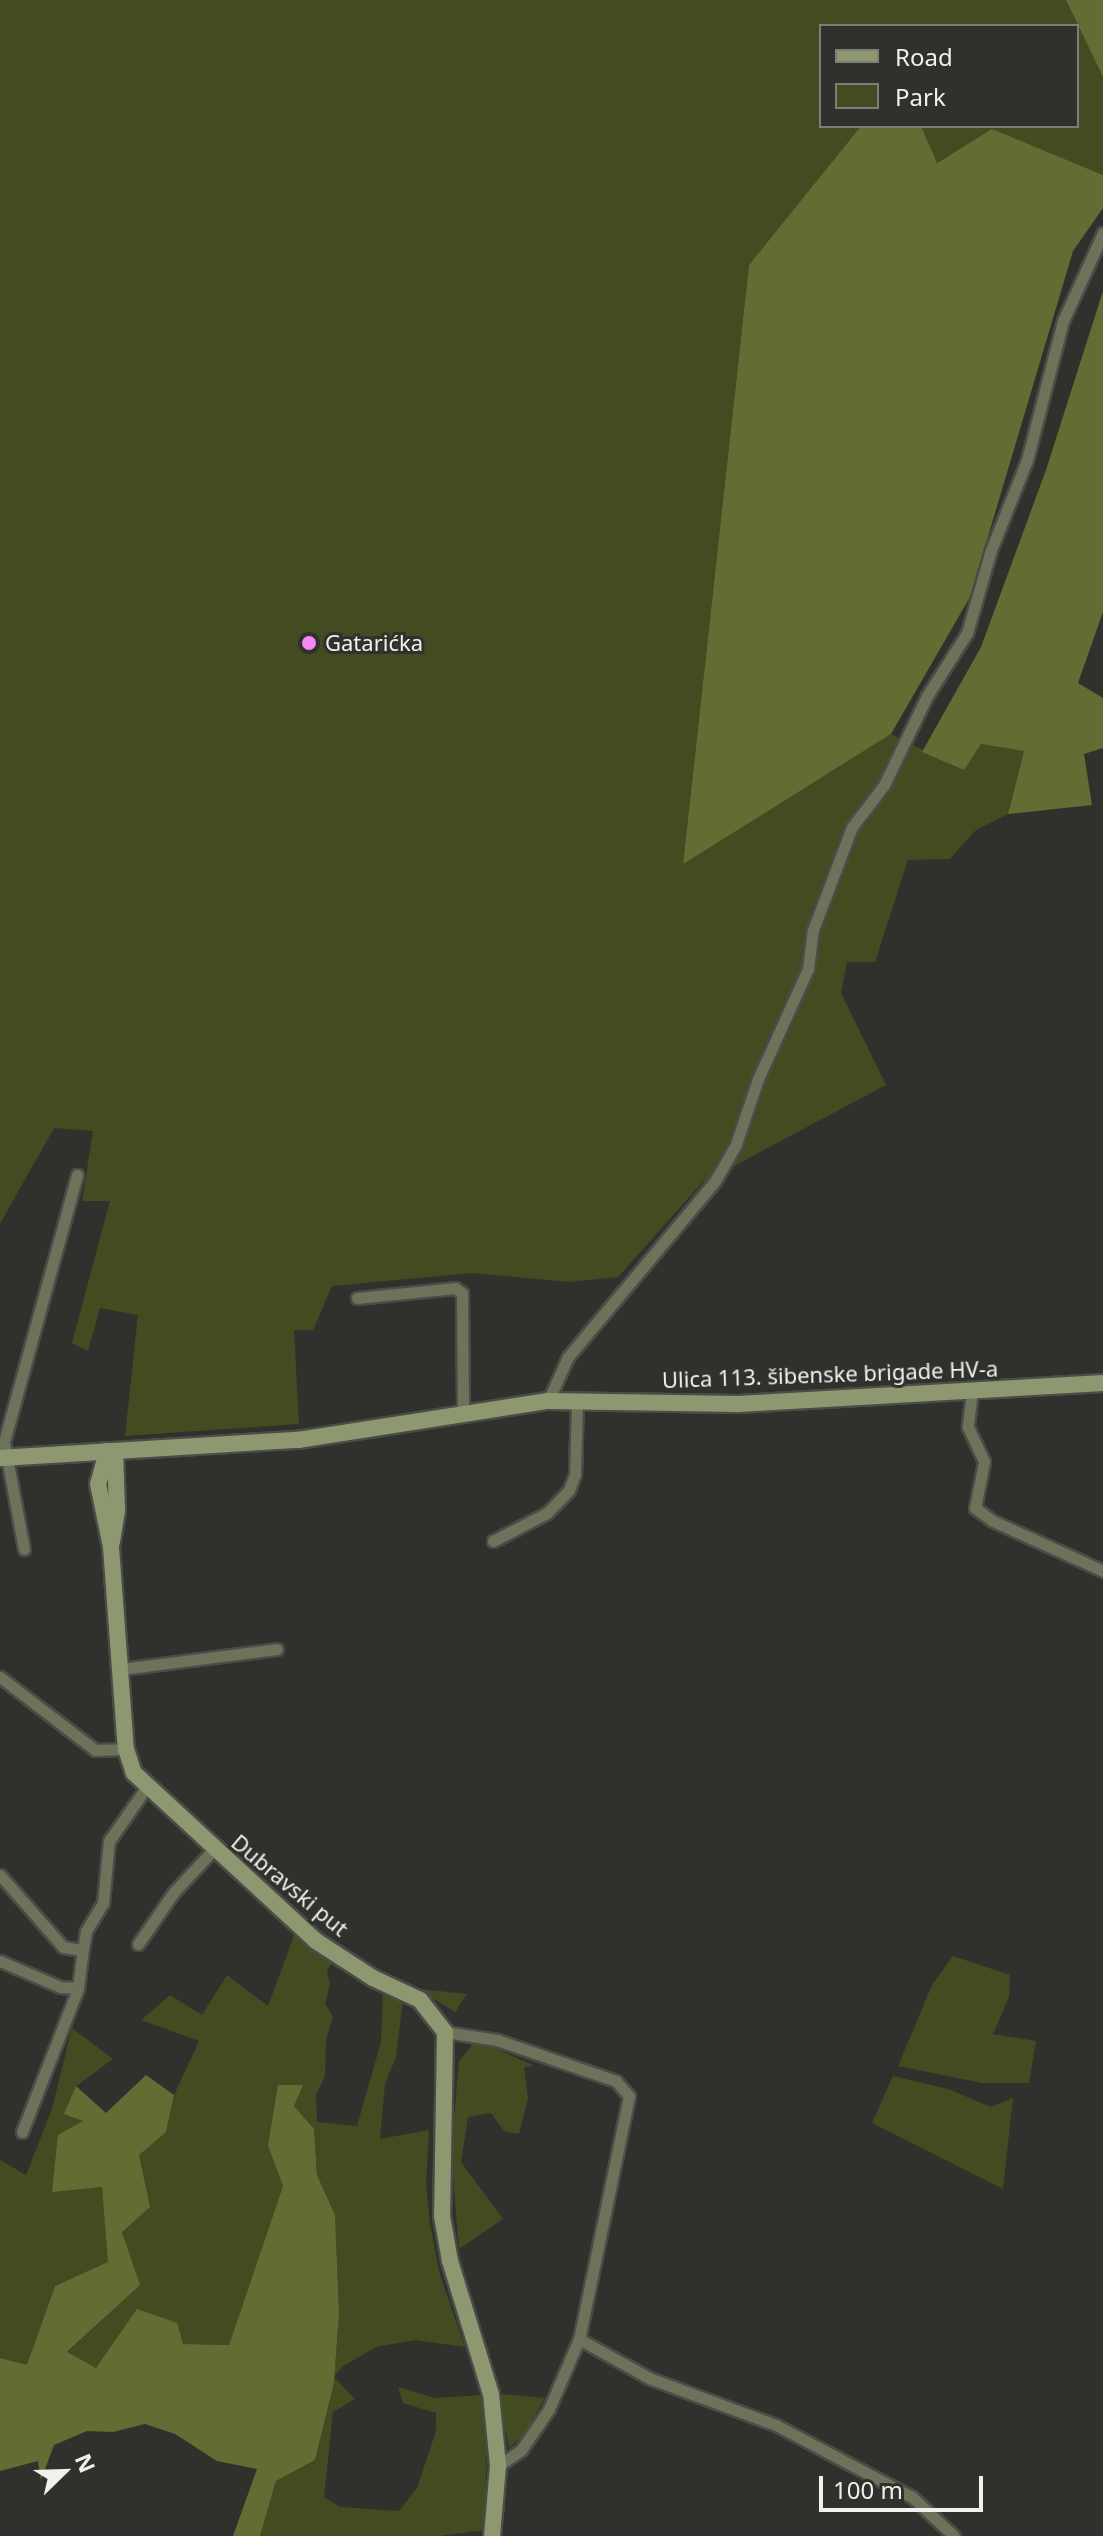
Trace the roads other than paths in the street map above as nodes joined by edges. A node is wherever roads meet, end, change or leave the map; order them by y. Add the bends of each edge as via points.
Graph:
1 (1103, 233) edge
2 (77, 1175) dead end
3 (357, 1298) dead end
4 (1103, 1383) edge
5 (972, 1392) junction
6 (548, 1401) junction
7 (577, 1402) junction
8 (463, 1411) junction
9 (111, 1451) junction
10 (51, 1455) junction
11 (2, 1458) edge
12 (98, 1484) junction
13 (493, 1541) dead end
14 (111, 1547) junction
15 (24, 1549) dead end
16 (1103, 1571) edge
17 (277, 1649) dead end
18 (121, 1669) junction
19 (0, 1677) edge
20 (126, 1749) junction
21 (146, 1788) junction
22 (214, 1849) junction
23 (0, 1875) edge
24 (138, 1944) dead end
25 (83, 1950) junction
26 (0, 1961) edge
27 (78, 1988) junction
28 (445, 2032) junction
29 (22, 2132) dead end
30 (579, 2339) junction
31 (498, 2466) junction
32 (947, 2534) edge
33 (492, 2536) edge

1 - 6 street via 1063,321 1027,460 991,550 967,633 927,696 884,785 852,827 813,930 808,969 758,1079 735,1147 715,1181 568,1357
2 - 11 street
3 - 8 street via 455,1288 462,1293
4 - 5 main road, Ulica 113. šibenske brigade HV-a
5 - 7 main road, Ulica 113. šibenske brigade HV-a via 738,1404
5 - 16 street via 968,1427 984,1462 975,1508
6 - 7 main road, Ulica 113. šibenske brigade HV-a
6 - 8 main road, Ulica 113. šibenske brigade HV-a
7 - 13 street via 575,1474 569,1490 547,1513
8 - 9 main road, Ulica 113. šibenske brigade HV-a via 298,1440
9 - 10 main road, Ulica 113. šibenske brigade HV-a
9 - 12 main road, Dubravski put
9 - 14 main road, Dubravski put via 117,1510
10 - 11 main road, Ulica 113. šibenske brigade HV-a
10 - 12 main road via 74,1462
11 - 15 street
12 - 14 main road, Dubravski put
14 - 18 main road, Dubravski put
17 - 18 street
18 - 20 main road, Dubravski put
19 - 20 street via 95,1750
20 - 21 main road, Dubravski put
21 - 22 main road, Dubravski put
21 - 25 street via 109,1841 103,1903 86,1931
22 - 24 street via 174,1892
22 - 28 main road, Dubravski put via 316,1941 373,1978 420,2000
23 - 25 street via 63,1947
25 - 27 street
26 - 27 street via 60,1987
27 - 29 street
28 - 30 street via 497,2040 616,2081 629,2096
28 - 31 main road via 449,2058 442,2216 450,2261 491,2394
30 - 31 street via 549,2409 521,2450
30 - 32 street via 649,2378 776,2425 912,2497
31 - 33 main road

